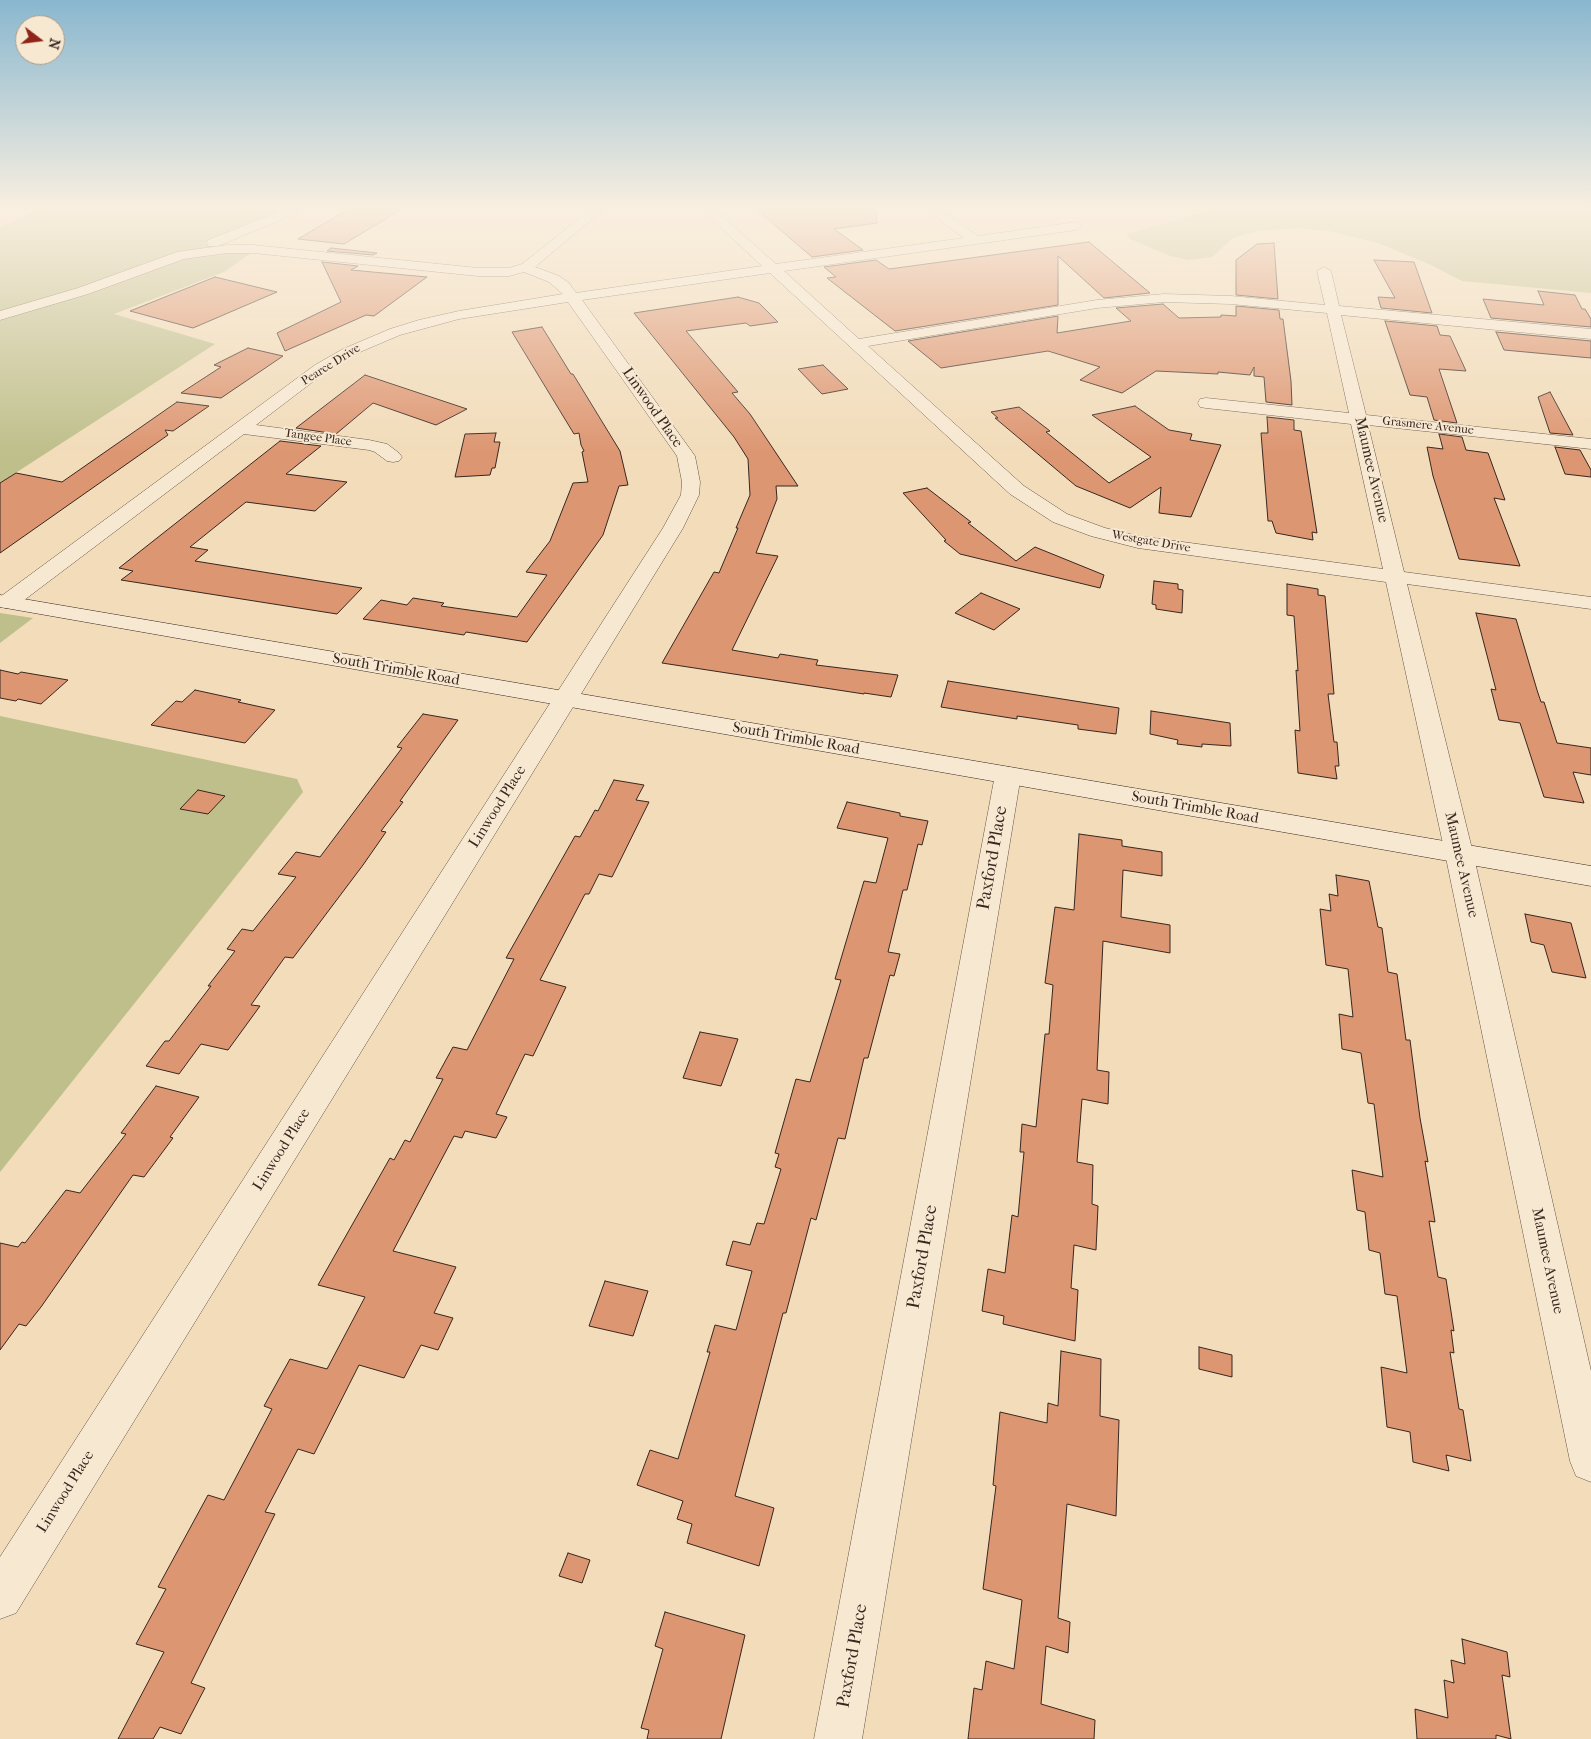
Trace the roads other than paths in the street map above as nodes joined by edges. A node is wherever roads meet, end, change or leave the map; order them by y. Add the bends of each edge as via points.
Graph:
1 (88, 290) edge
2 (566, 290) edge
3 (619, 290) edge
4 (796, 290) edge
5 (1328, 290) edge
6 (572, 297) junction
7 (1333, 310) junction
8 (0, 316) edge
9 (1591, 334) edge
10 (855, 344) junction
11 (1206, 403) dead end
12 (1359, 418) junction
13 (240, 428) junction
14 (1591, 444) edge
15 (393, 457) dead end
16 (1395, 576) junction
17 (3, 602) edge
18 (1591, 603) edge
19 (566, 699) junction
20 (1008, 775) junction
21 (1459, 853) junction
22 (1591, 876) edge
23 (1591, 1461) edge
24 (0, 1597) edge
25 (838, 1739) edge

1 - 8 street
2 - 6 street, Linwood Place
3 - 6 street, Pearce Drive
4 - 10 street, Westgate Drive
5 - 7 street, Maumee Avenue
6 - 13 street, Pearce Drive via 459,315 418,324 370,341 321,368
6 - 19 street, Linwood Place via 681,447 691,482 690,495 673,528
7 - 9 street
7 - 10 street via 1207,299 1144,299
7 - 12 street, Maumee Avenue
10 - 16 street, Westgate Drive via 1016,490 1068,521 1138,542
11 - 12 street, Grasmere Avenue
12 - 14 street, Grasmere Avenue
12 - 16 street, Maumee Avenue
13 - 15 street, Tangee Place via 369,445 381,448
13 - 17 street, Pearce Drive
16 - 18 street, Westgate Drive
16 - 21 street, Maumee Avenue
17 - 19 street, South Trimble Road
19 - 20 street, South Trimble Road
19 - 24 street, Linwood Place
20 - 21 street, South Trimble Road
20 - 25 street, Paxford Place
21 - 22 street, South Trimble Road
21 - 23 street, Maumee Avenue

